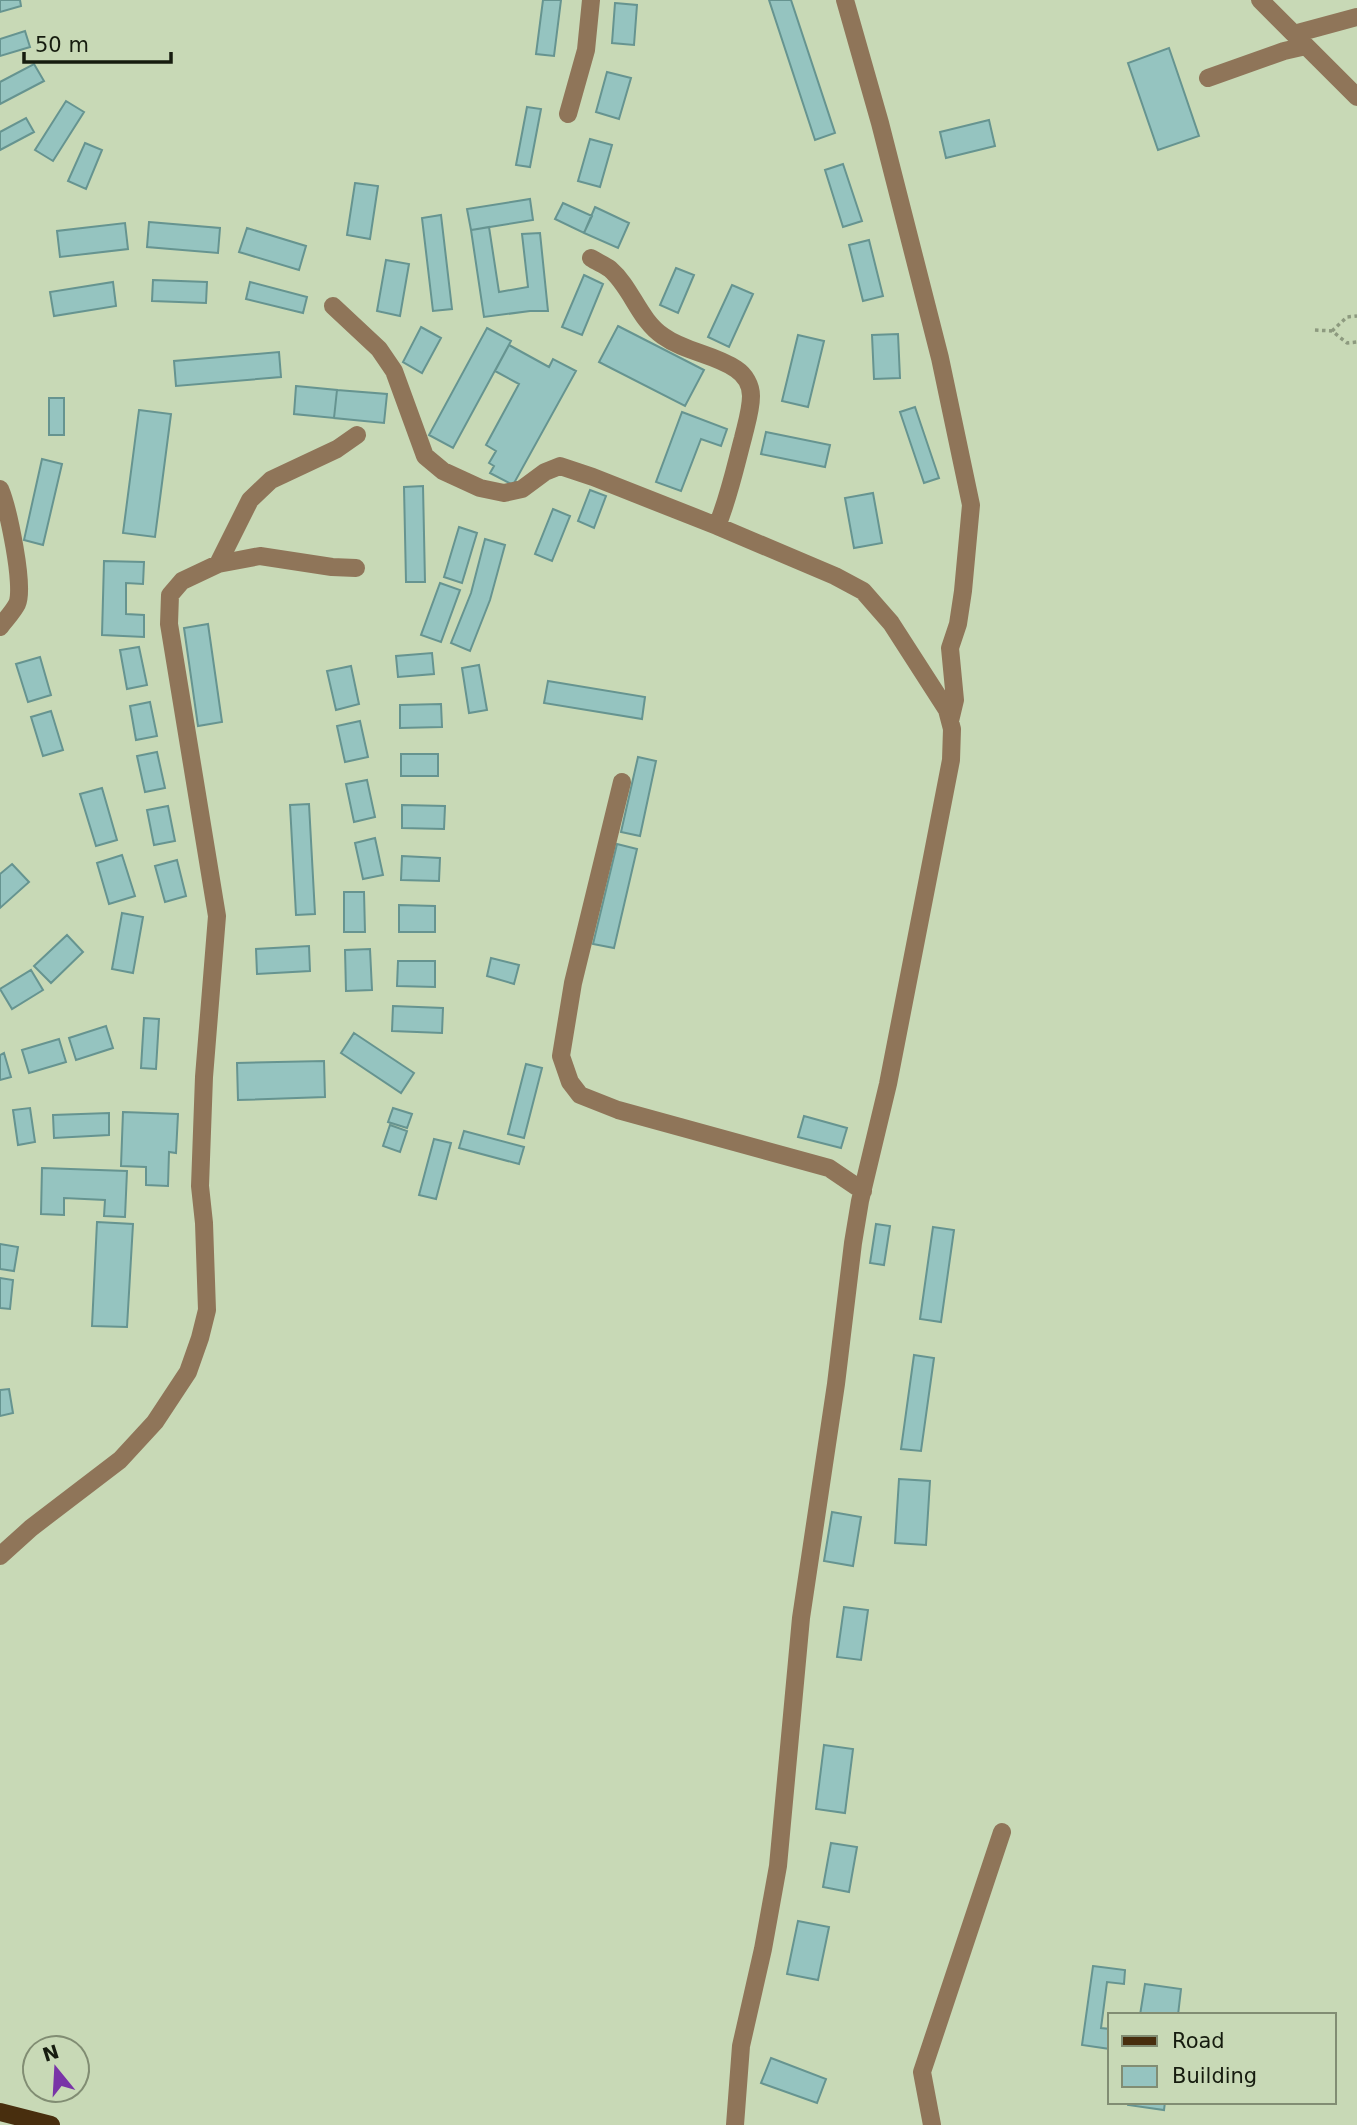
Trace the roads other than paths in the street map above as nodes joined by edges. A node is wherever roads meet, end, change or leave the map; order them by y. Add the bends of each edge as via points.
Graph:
1 (591, 0) edge
2 (845, 0) edge
3 (1260, 0) edge
4 (1357, 17) edge
5 (1300, 40) junction
6 (1208, 78) dead end
7 (1357, 97) edge
8 (568, 114) dead end
9 (591, 258) dead end
10 (332, 306) dead end
11 (358, 435) dead end
12 (0, 489) edge
13 (717, 526) junction
14 (218, 564) junction
15 (356, 568) dead end
16 (0, 627) edge
17 (950, 721) junction
18 (622, 782) dead end
19 (863, 1191) junction
20 (0, 1556) edge
21 (1002, 1832) dead end
22 (0, 2112) edge
23 (51, 2125) edge
24 (735, 2125) edge
25 (932, 2125) edge

1 - 8 street via 586,50
2 - 17 street via 940,358 971,505 963,591 950,648 955,700
3 - 5 street
4 - 5 street
5 - 6 street via 1284,51
5 - 7 street
9 - 13 street via 610,269 662,336 736,368 750,388 747,419
10 - 13 street via 379,349 394,371 425,456 443,471 504,493 522,489 560,466
11 - 14 street via 271,480 250,500
12 - 16 street via 19,589 18,603
13 - 17 street via 863,591 891,623
14 - 15 street via 260,556
14 - 20 street via 182,580 170,595 169,624 217,916 200,1186 207,1310 188,1372 156,1422 120,1460
17 - 19 street via 951,760
18 - 19 street via 573,983 561,1056 570,1082 580,1095 618,1110 829,1168
19 - 24 street via 800,1618 778,1866 741,2046
21 - 25 street via 922,2072
22 - 23 main road

